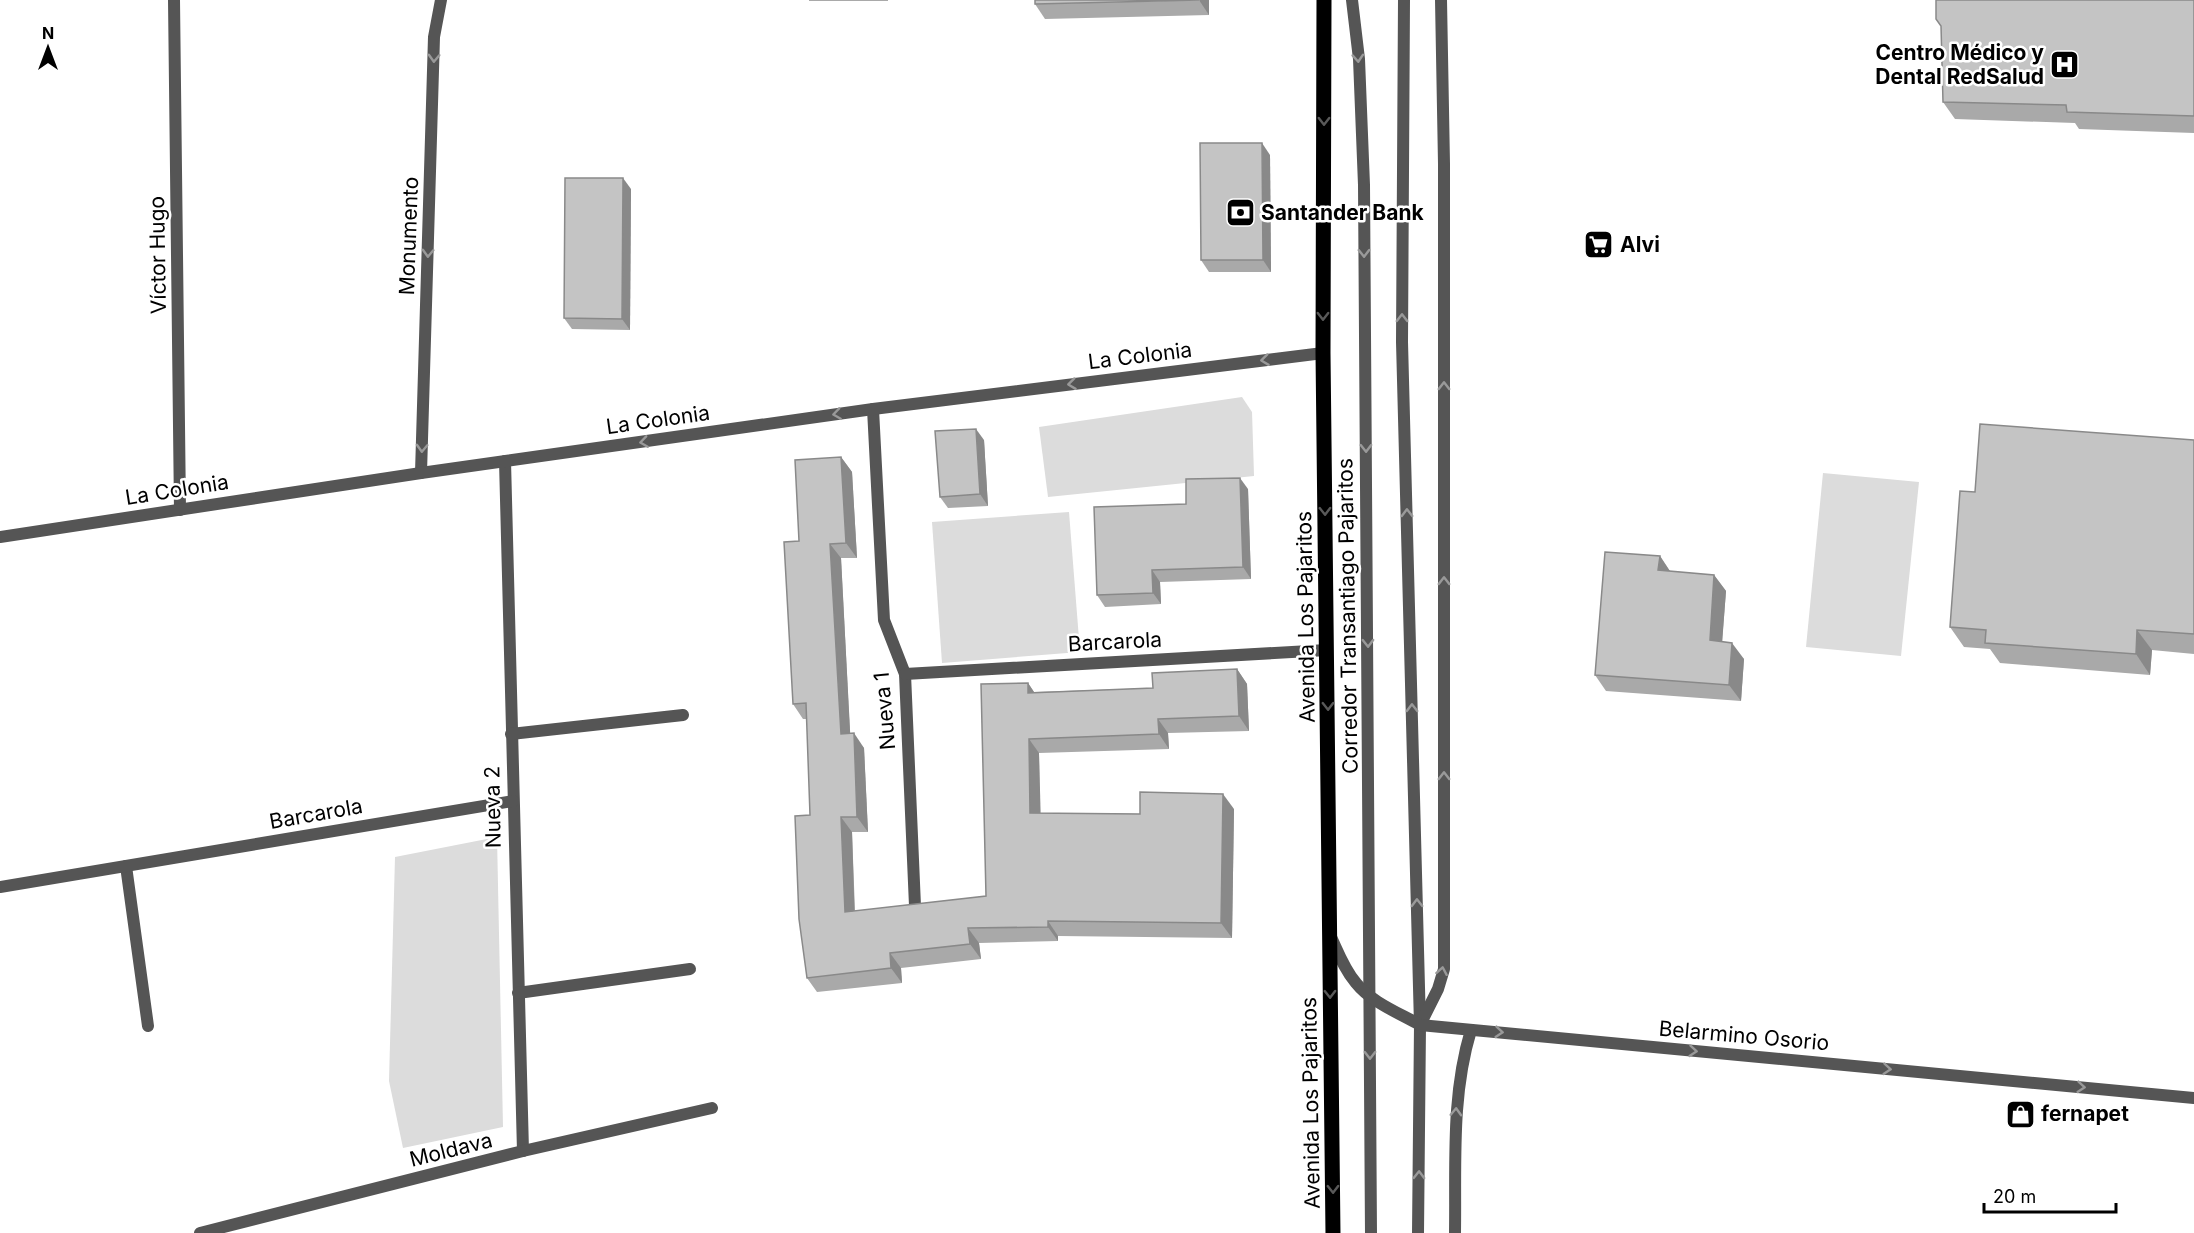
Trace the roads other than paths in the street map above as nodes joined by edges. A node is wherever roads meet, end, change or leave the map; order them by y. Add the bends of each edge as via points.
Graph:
1 (174, 0) edge
2 (441, 0) edge
3 (1324, 0) edge
4 (1352, 0) edge
5 (1404, 0) edge
6 (1441, 0) edge
7 (1323, 353) junction
8 (873, 409) junction
9 (505, 461) junction
10 (422, 473) junction
11 (180, 510) junction
12 (0, 537) edge
13 (1327, 650) junction
14 (905, 674) junction
15 (683, 714) dead end
16 (511, 734) junction
17 (513, 801) junction
18 (126, 866) junction
19 (0, 887) edge
20 (915, 906) edge
21 (1330, 936) junction
22 (690, 969) dead end
23 (518, 993) junction
24 (1370, 996) junction
25 (1420, 1024) junction
26 (148, 1026) dead end
27 (1471, 1030) junction
28 (2194, 1098) edge
29 (712, 1108) dead end
30 (523, 1151) junction
31 (200, 1233) edge
32 (1333, 1233) edge
33 (1371, 1233) edge
34 (1418, 1233) edge
35 (1455, 1233) edge

1 - 11 street, Víctor Hugo
2 -> 10 street, Monumento via 434,37
3 -> 7 main road, Avenida Los Pajaritos
4 -> 24 street, Corredor Transantiago Pajaritos via 1359,59 1364,185
25 -> 5 street via 1402,342
25 -> 6 street via 1444,969
7 -> 8 street, La Colonia
7 -> 13 main road, Avenida Los Pajaritos
8 -> 9 street, La Colonia
8 - 14 street, Nueva 1 via 884,620
9 - 10 street, La Colonia
9 - 16 street, Nueva 2
10 - 11 street, La Colonia
11 - 12 street, La Colonia
13 - 14 street, Barcarola
13 -> 21 main road, Avenida Los Pajaritos
14 - 20 street, Nueva 1
15 - 16 street
16 - 17 street, Nueva 2
17 - 18 street, Barcarola
17 - 23 street, Nueva 2
18 - 19 street, Barcarola
18 - 26 street
21 - 24 street, Belarmino Osorio via 1356,984
21 -> 32 main road, Avenida Los Pajaritos
22 - 23 street
23 - 30 street, Nueva 2
24 - 25 street, Belarmino Osorio
24 -> 33 street, Corredor Transantiago Pajaritos
25 - 27 street, Belarmino Osorio
34 -> 25 street
27 -> 28 street, Belarmino Osorio
35 -> 27 street via 1457,1093
29 - 30 street, Moldava
30 - 31 street, Moldava

